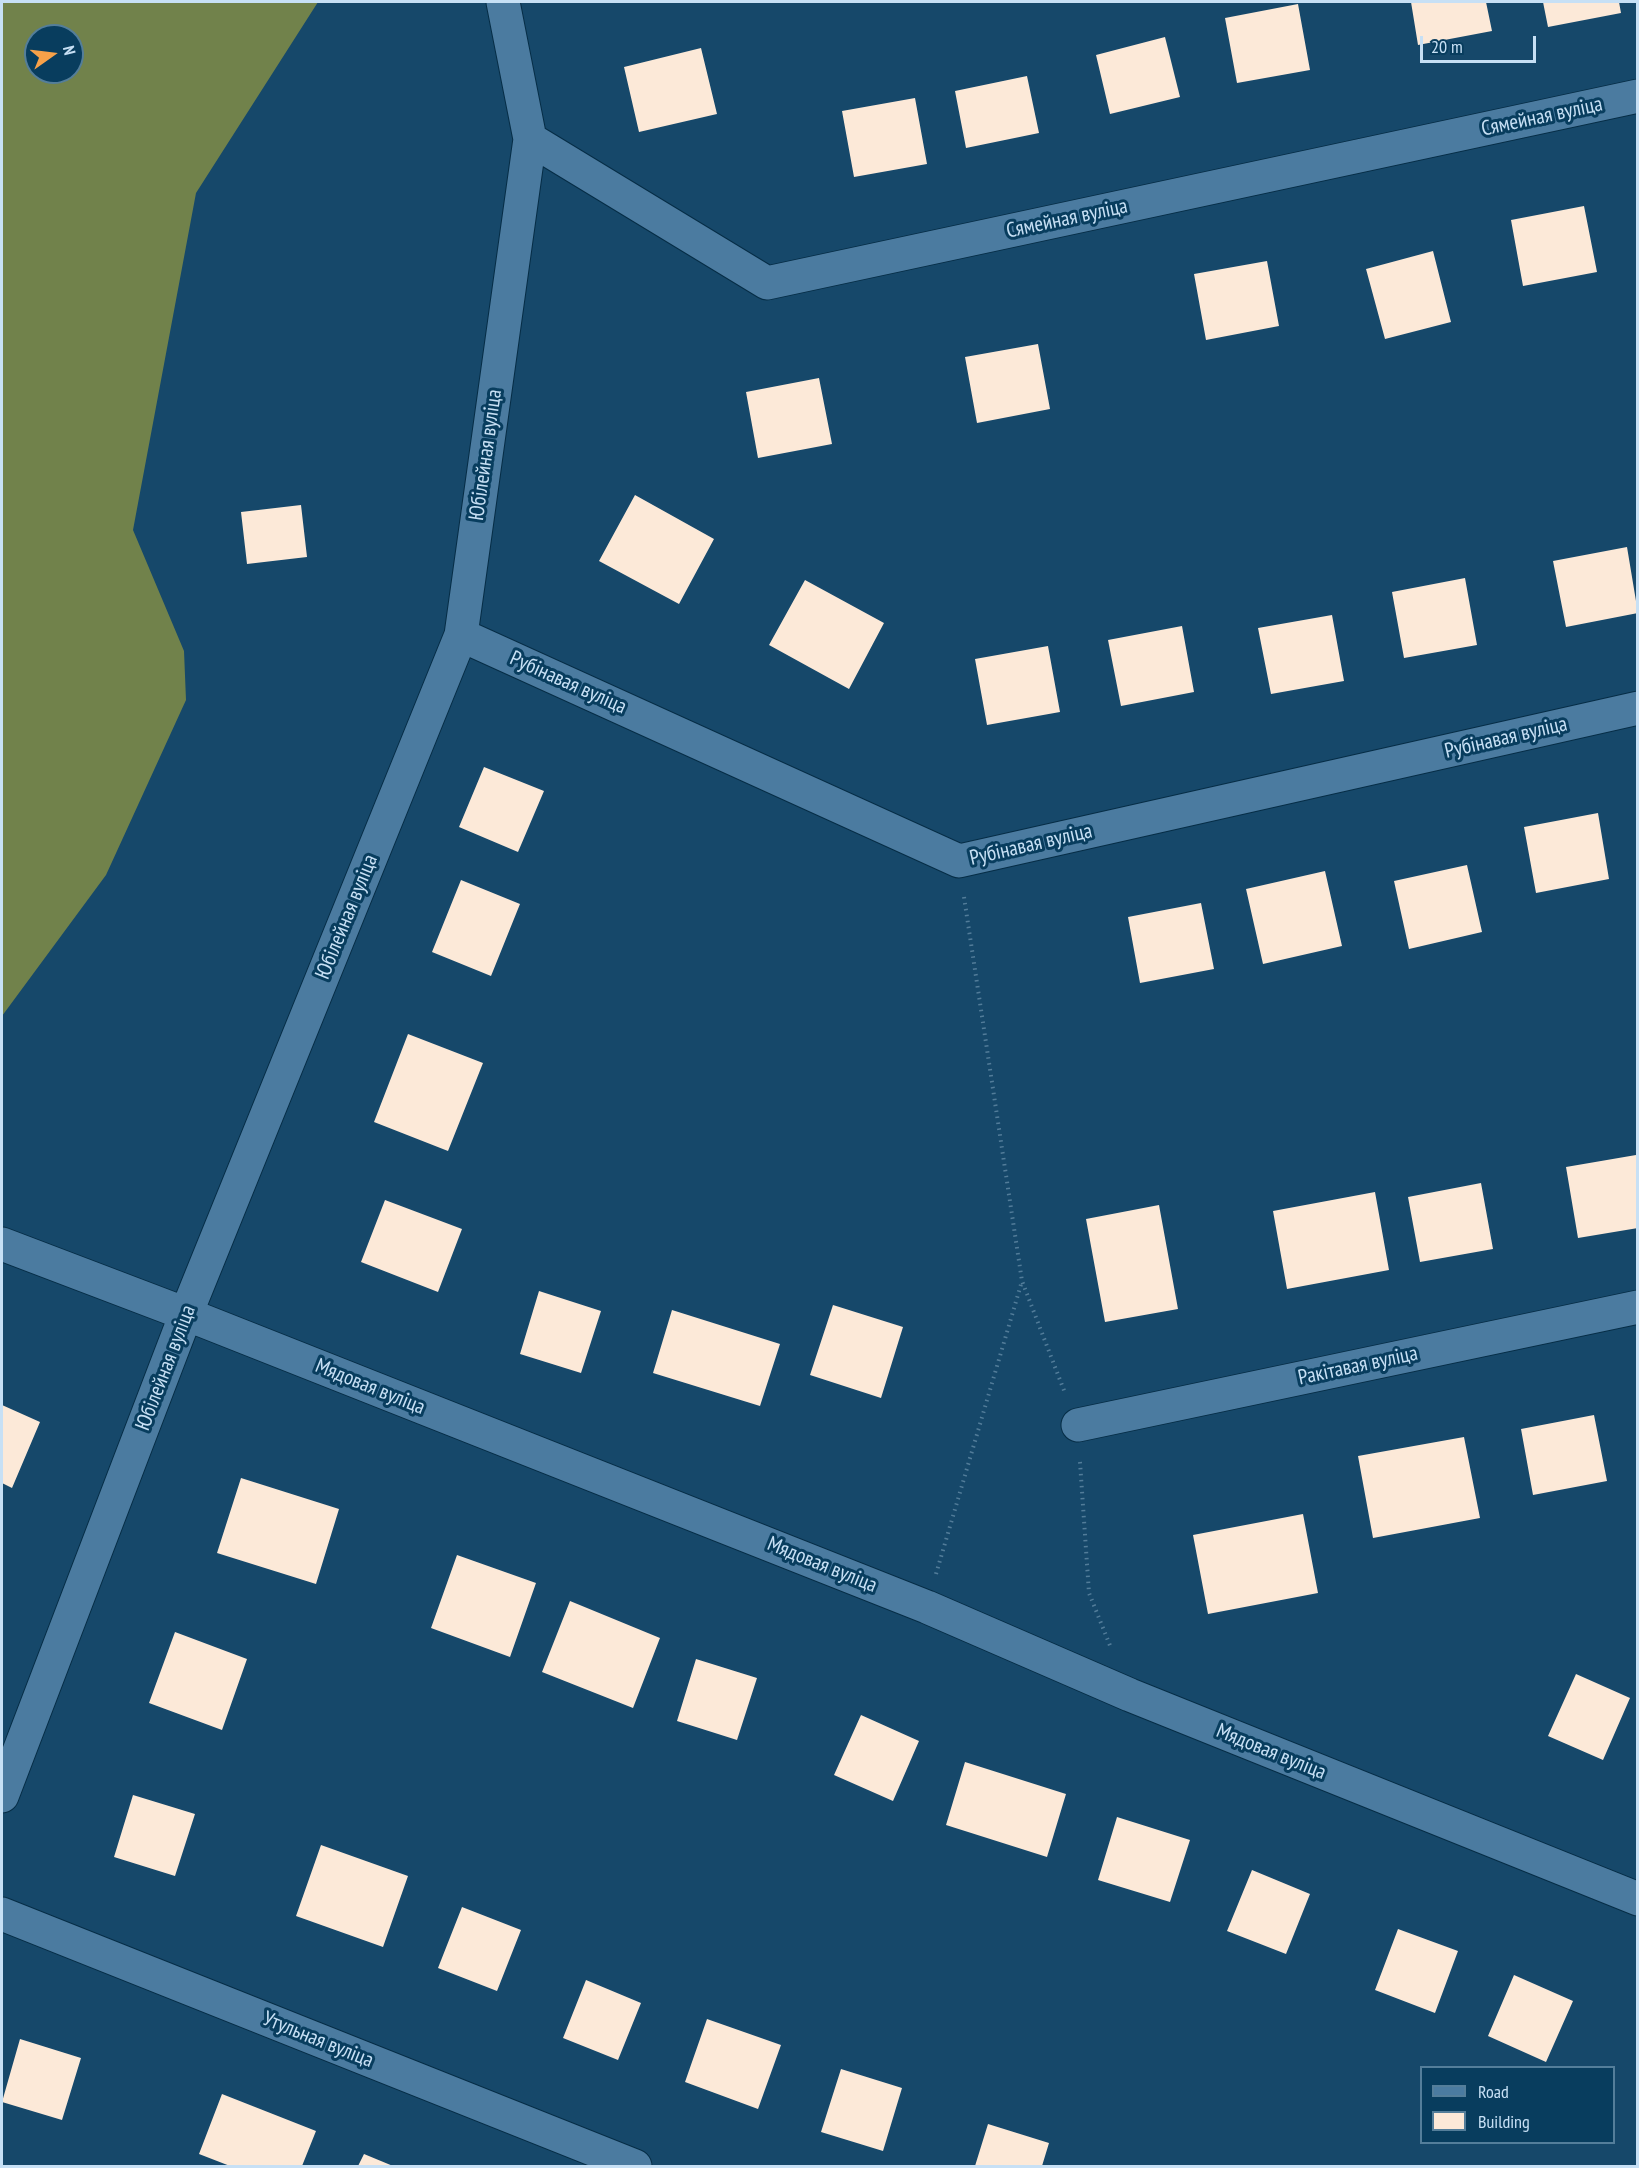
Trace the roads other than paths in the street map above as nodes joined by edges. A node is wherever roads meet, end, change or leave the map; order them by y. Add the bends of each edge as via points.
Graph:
1 (503, 2) edge
2 (1638, 96) edge
3 (530, 140) junction
4 (461, 635) junction
5 (1638, 708) edge
6 (2, 1244) edge
7 (1638, 1307) edge
8 (186, 1314) junction
9 (1078, 1425) road end
10 (2, 1796) edge
11 (1638, 1899) edge
12 (2, 1914) edge
13 (635, 2166) edge

1 - 3 street, Юбілейная вуліца
2 - 3 street, Сямейная вуліца via 767,283
3 - 4 street, Юбілейная вуліца
4 - 5 street, Рубінавая вуліца via 959,861
4 - 8 street, Юбілейная вуліца
6 - 8 street, Мядовая вуліца
7 - 9 street, Ракітавая вуліца
8 - 10 street, Юбілейная вуліца
8 - 11 street, Мядовая вуліца via 927,1607 1130,1695
12 - 13 street, Утульная вуліца

